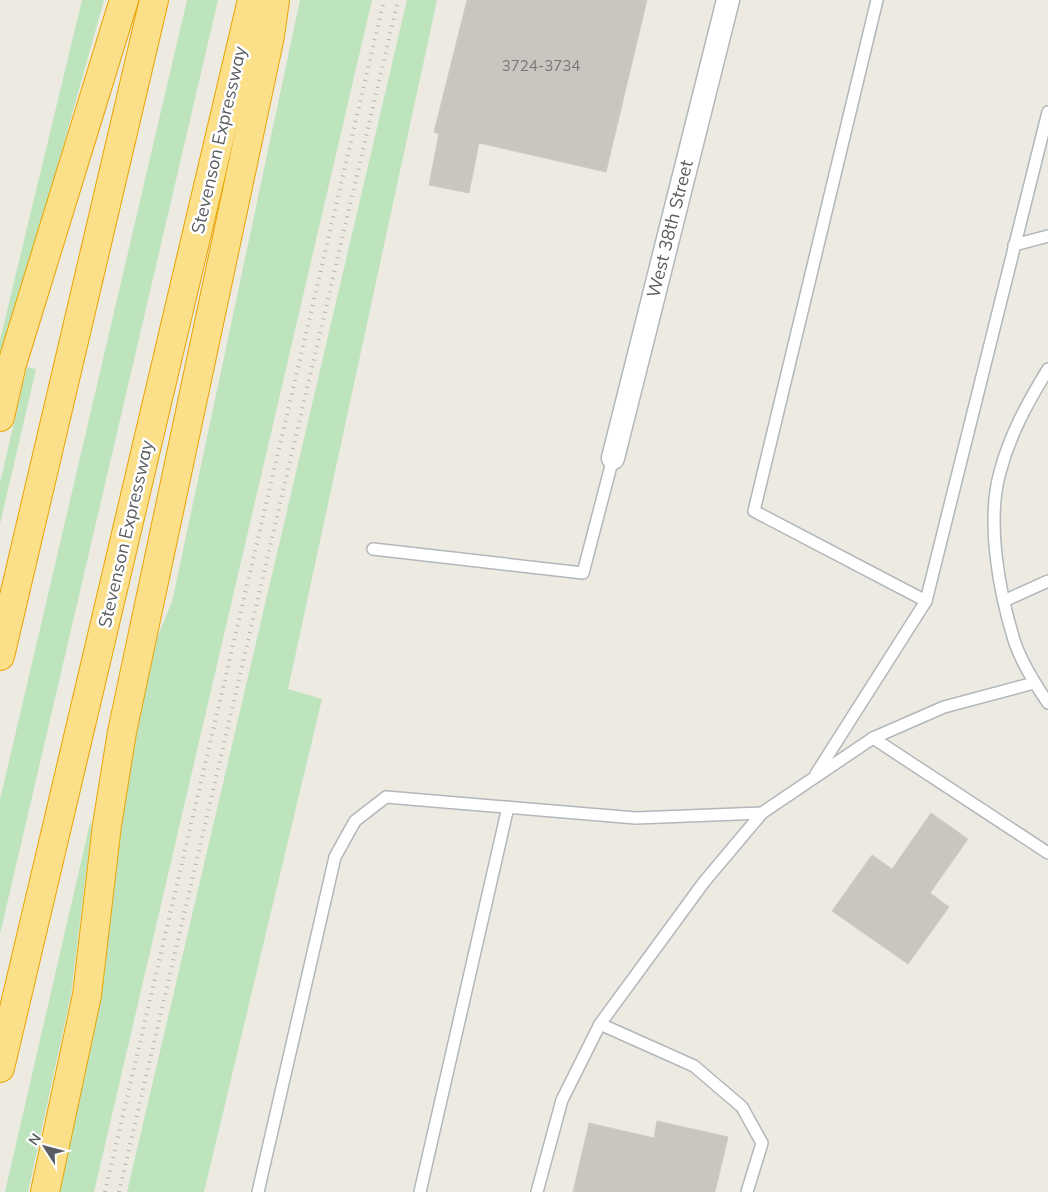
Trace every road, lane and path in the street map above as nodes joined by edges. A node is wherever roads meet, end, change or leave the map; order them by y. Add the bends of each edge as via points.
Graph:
1 (124, 0) edge
2 (154, 0) edge
3 (252, 0) edge
4 (275, 0) edge
5 (728, 0) edge
6 (877, 0) edge
7 (1048, 112) edge
8 (1048, 236) edge
9 (1014, 245) junction
10 (1048, 369) edge
11 (0, 417) edge
12 (613, 458) joint
13 (373, 549) dead end
14 (1048, 581) edge
15 (926, 601) junction
16 (1004, 601) junction
17 (0, 656) edge
18 (1034, 683) junction
19 (1048, 703) edge
20 (873, 738) junction
21 (814, 778) junction
22 (508, 807) junction
23 (762, 813) junction
24 (1048, 853) edge
25 (600, 1024) junction
26 (0, 1068) edge
27 (45, 1192) edge
28 (258, 1192) edge
29 (420, 1192) edge
30 (537, 1192) edge
31 (746, 1192) edge

1 - 11 highway via 12,364
2 - 17 highway
3 - 26 highway, Stevenson Expressway
4 - 27 highway via 122,732 107,825 88,995
5 - 12 street, West 38th Street
6 - 15 lane via 754,510
7 - 9 lane
8 - 9 lane
9 - 15 lane
10 - 16 lane via 1010,438 999,474 995,510 996,556
12 - 13 lane via 584,573
14 - 16 lane
15 - 21 lane
16 - 18 lane via 1015,641
18 - 19 lane
18 - 20 lane via 944,707
20 - 21 lane
20 - 24 lane
21 - 23 lane
22 - 23 lane via 636,818
22 - 28 lane via 386,797 355,821 335,857
22 - 29 lane
23 - 25 lane via 704,882
25 - 30 lane via 562,1100
25 - 31 lane via 694,1066 742,1107 762,1143

